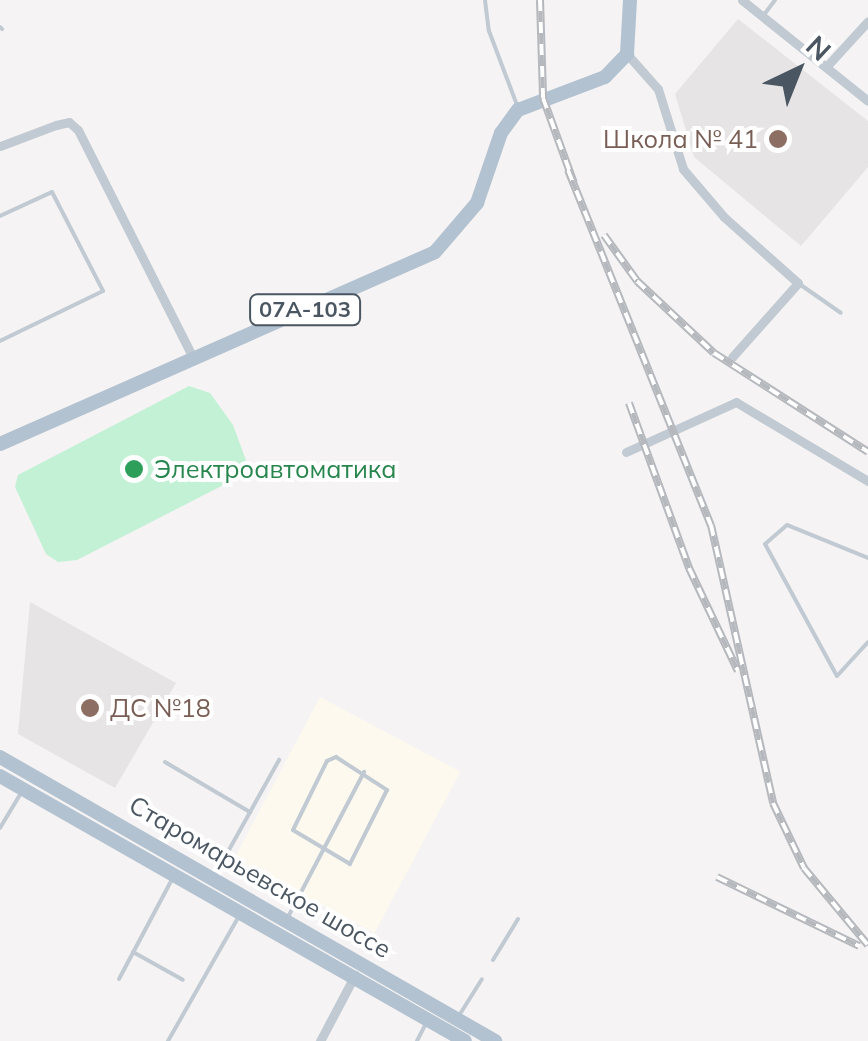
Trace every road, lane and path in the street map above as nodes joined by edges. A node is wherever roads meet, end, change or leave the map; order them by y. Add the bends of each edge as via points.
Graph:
1 (486, 0) edge
2 (630, 0) edge
3 (742, 0) edge
4 (775, 0) edge
5 (763, 16) junction
6 (868, 20) edge
7 (628, 54) junction
8 (826, 67) junction
9 (868, 101) edge
10 (518, 110) junction
11 (0, 146) edge
12 (0, 216) edge
13 (798, 283) junction
14 (841, 313) dead end
15 (0, 341) edge
16 (732, 357) dead end
17 (194, 358) junction
18 (0, 444) edge
19 (626, 452) dead end
20 (868, 481) edge
21 (868, 558) edge
22 (868, 642) edge
23 (0, 757) edge
24 (279, 760) dead end
25 (165, 762) dead end
26 (364, 772) junction
27 (0, 776) edge
28 (24, 788) junction
29 (250, 812) junction
30 (0, 828) edge
31 (324, 851) junction
32 (176, 872) junction
33 (215, 876) junction
34 (243, 910) junction
35 (288, 917) junction
36 (518, 919) dead end
37 (133, 952) junction
38 (493, 960) dead end
39 (356, 975) junction
40 (119, 979) dead end
41 (482, 979) dead end
42 (183, 980) dead end
43 (436, 1004) junction
44 (458, 1017) junction
45 (428, 1018) junction
46 (457, 1037) edge
47 (168, 1041) edge
48 (320, 1041) edge
49 (417, 1041) edge
50 (495, 1041) edge

1 - 10 lane via 489,31
2 - 7 main road
3 - 5 street
4 - 5 lane
5 - 8 street
6 - 8 street
7 - 10 main road via 605,76
7 - 13 street via 658,90 682,169
8 - 9 street
10 - 17 main road, 07А-103 via 501,134 477,203 435,252
11 - 17 street via 69,122 78,130
12 - 15 lane via 52,192 103,291
13 - 14 lane
13 - 16 street
17 - 18 main road, 07А-103
19 - 20 street via 736,402
21 - 22 lane via 787,525 765,544 836,676
23 - 33 main road, Старомарьевское шоссе
24 - 29 lane
25 - 29 lane
26 - 31 lane
26 - 31 lane via 387,790 354,862
26 - 31 lane via 331,758 293,824 296,834
27 - 28 main road, Старомарьевское шоссе
28 - 30 lane
28 - 32 main road, Старомарьевское шоссе
29 - 33 lane
31 - 35 lane
32 - 34 main road, Старомарьевское шоссе
32 - 37 lane
33 - 35 main road, Старомарьевское шоссе
34 - 39 main road, Старомарьевское шоссе
34 - 47 lane
35 - 43 main road, Старомарьевское шоссе
36 - 38 lane
37 - 40 lane
37 - 42 lane
39 - 45 main road, Старомарьевское шоссе
39 - 48 street
41 - 44 lane
43 - 44 main road, Старомарьевское шоссе
43 - 45 lane
44 - 46 lane
44 - 50 main road, Старомарьевское шоссе
45 - 46 main road, Старомарьевское шоссе
45 - 49 lane

